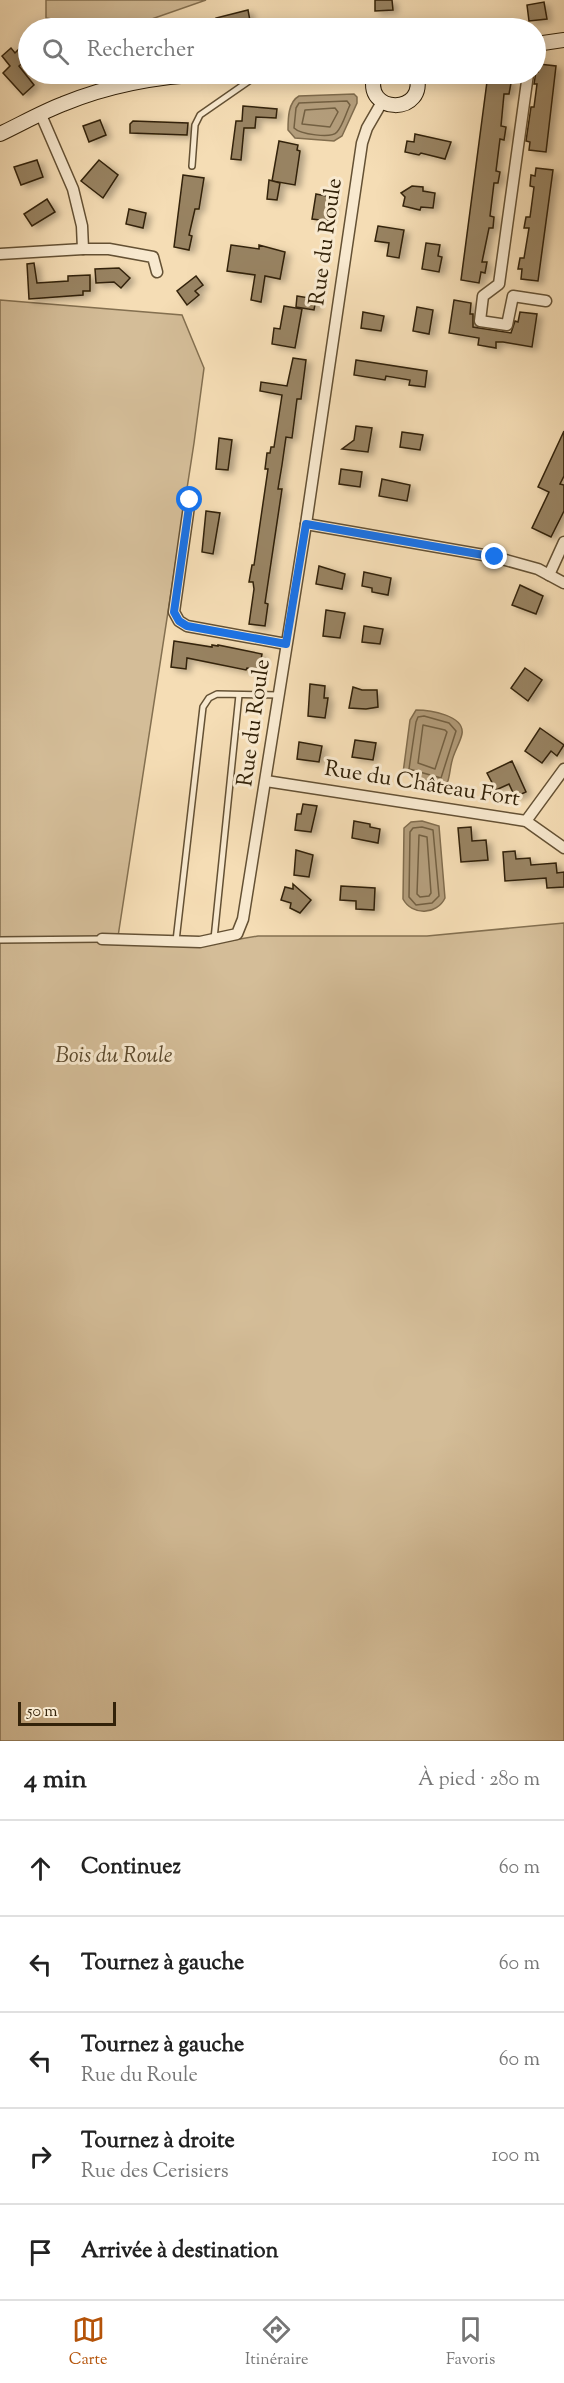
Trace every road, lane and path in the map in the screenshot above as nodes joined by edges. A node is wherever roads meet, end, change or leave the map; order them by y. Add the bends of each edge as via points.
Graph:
1 (564, 40) edge
2 (546, 43) edge
3 (132, 84) edge
4 (245, 84) edge
5 (373, 84) edge
6 (418, 84) edge
7 (527, 84) edge
8 (382, 102) junction
9 (41, 115) junction
10 (0, 134) edge
11 (192, 166) dead end
12 (83, 249) junction
13 (0, 254) edge
14 (158, 272) dead end
15 (499, 284) junction
16 (513, 296) junction
17 (546, 301) dead end
18 (190, 500) dead end
19 (306, 524) junction
20 (564, 542) edge
21 (549, 575) junction
22 (564, 583) edge
23 (286, 644) junction
24 (239, 694) junction
25 (278, 695) junction
26 (564, 769) edge
27 (266, 780) junction
28 (526, 821) junction
29 (564, 848) edge
30 (102, 939) joint
31 (0, 940) edge
32 (214, 940) junction
33 (176, 941) junction

1 - 2 street
3 - 9 street via 63,104
4 - 11 lane via 200,116 195,124
5 - 8 street
6 - 8 street via 410,101 396,106
7 - 15 street
8 - 19 street, Rue du Roule via 362,143
9 - 10 street
9 - 12 street via 73,189
12 - 13 street
12 - 14 street via 153,257
15 - 16 street
15 - 16 street via 483,296 480,321 507,325
16 - 17 street
18 - 23 street via 174,612 179,621 187,626
19 - 21 street via 495,557
19 - 23 street, Rue du Roule
20 - 21 street
21 - 22 street
23 - 25 street, Rue du Roule
24 - 25 lane
24 - 32 lane
24 - 33 lane via 217,694 202,707
25 - 27 street, Rue du Roule
26 - 28 street
27 - 28 street, Rue du Château Fort
27 - 32 street, Rue du Roule via 243,919 237,934
28 - 29 street, Rue du Château Fort
30 - 31 lane
30 - 33 street, Rue du Roule
32 - 33 street, Rue du Roule

